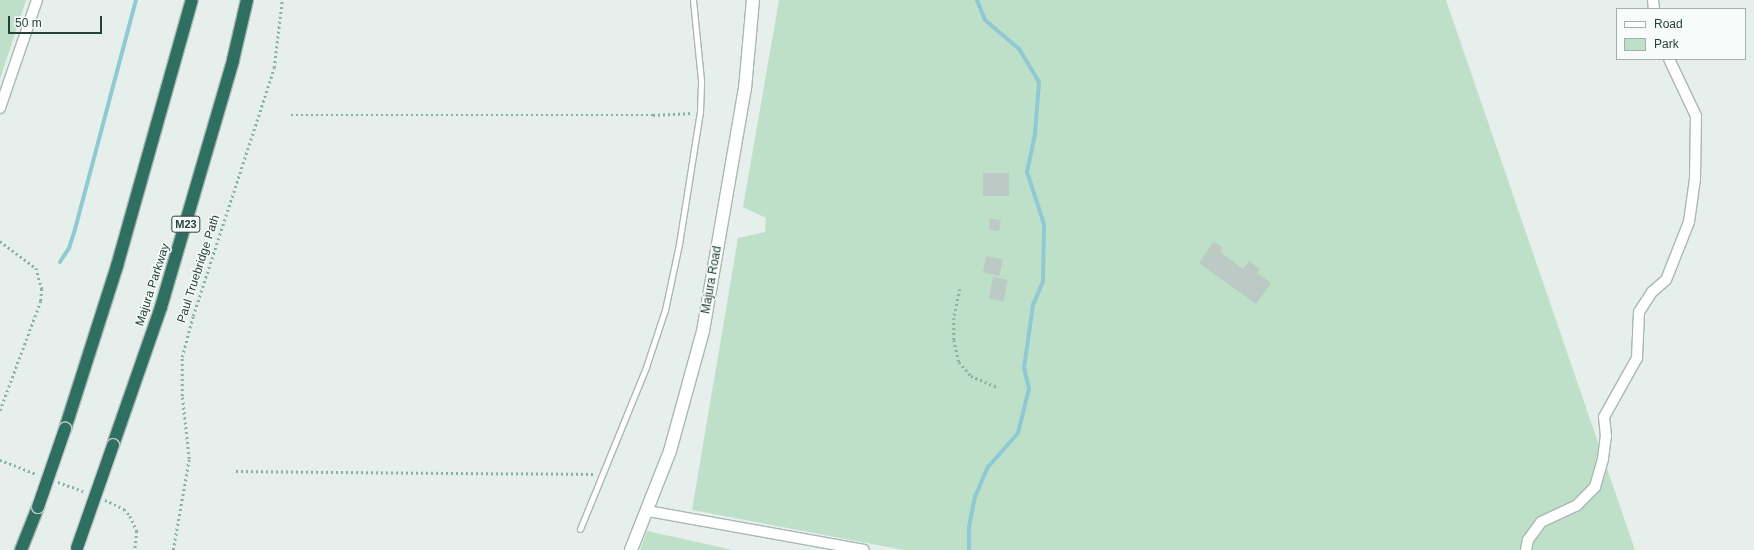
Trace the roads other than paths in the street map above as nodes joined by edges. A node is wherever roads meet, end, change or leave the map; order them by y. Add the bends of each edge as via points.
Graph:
1 (37, 0) edge
2 (192, 0) edge
3 (247, 0) edge
4 (693, 0) edge
5 (753, 0) edge
6 (1669, 60) edge
7 (0, 108) edge
8 (648, 511) junction
9 (580, 529) dead end
10 (76, 549) edge
11 (21, 550) edge
12 (631, 550) edge
13 (864, 550) edge
14 (1526, 550) edge

1 - 7 street
2 - 11 highway, bridge via 118,266 65,429
3 - 10 highway, Majura Parkway / M23, bridge via 233,60 163,300
4 - 9 lane via 701,80 700,112 679,244 665,310 646,367
5 - 8 street, Majura Road via 742,104 703,331 670,451
6 - 14 street via 1696,116 1695,179 1689,222 1666,280 1652,292 1639,312 1636,358 1604,417 1606,436 1595,487 1576,506 1541,522 1528,540
8 - 12 street, Majura Road
8 - 13 street

